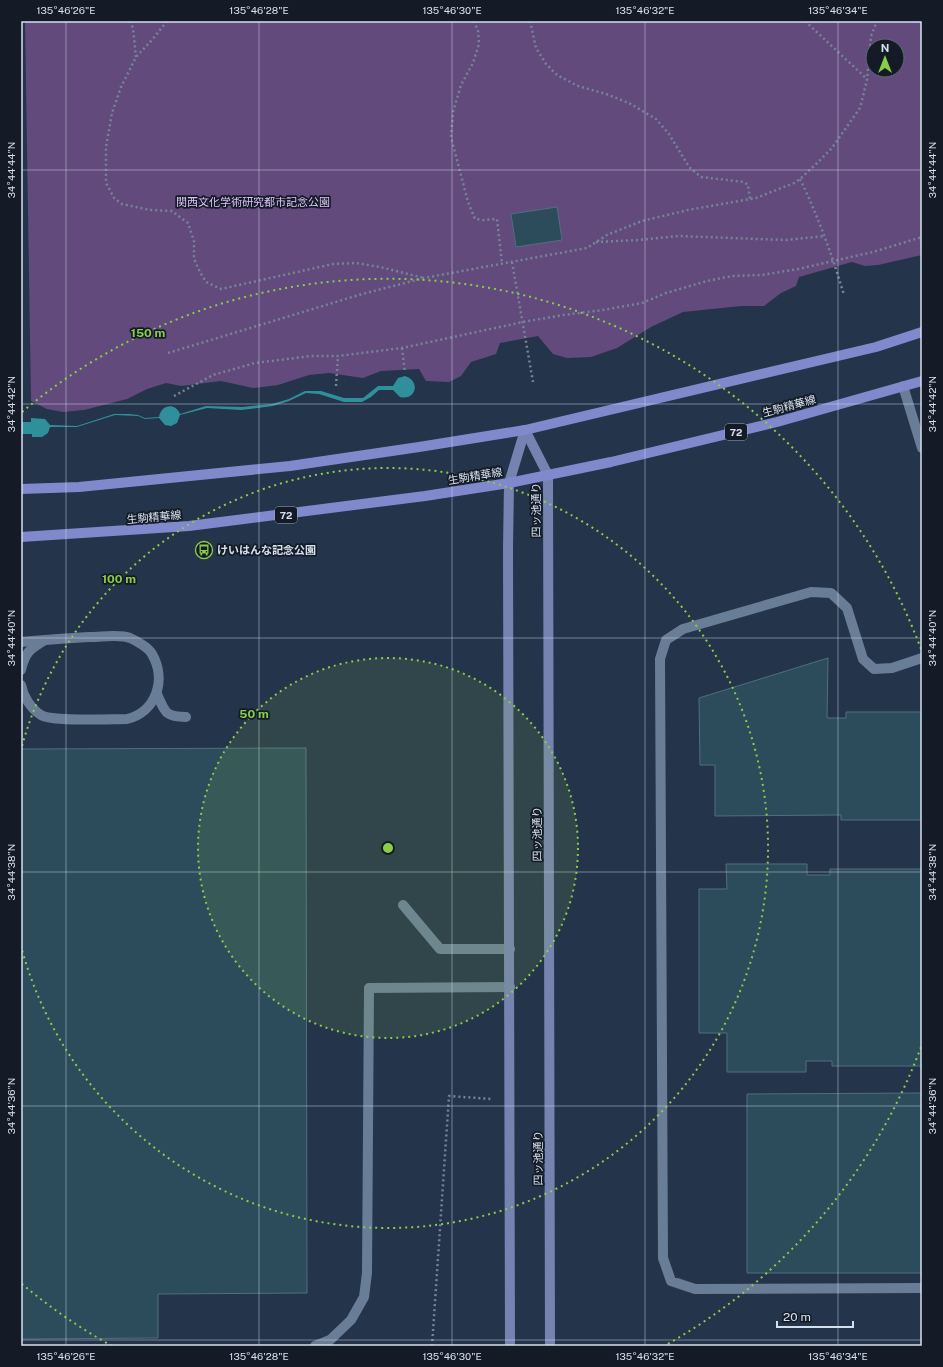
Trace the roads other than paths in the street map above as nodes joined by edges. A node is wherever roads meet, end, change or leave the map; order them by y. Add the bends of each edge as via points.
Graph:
1 (922, 332) edge
2 (922, 381) edge
3 (903, 386) junction
4 (525, 430) junction
5 (922, 448) edge
6 (548, 475) junction
7 (509, 483) junction
8 (21, 489) edge
9 (21, 537) edge
10 (46, 640) junction
11 (21, 642) edge
12 (922, 658) edge
13 (21, 670) edge
14 (21, 685) edge
15 (157, 694) junction
16 (186, 717) dead end
17 (403, 905) dead end
18 (510, 949) junction
19 (510, 987) junction
20 (922, 1288) edge
21 (315, 1346) edge
22 (510, 1346) edge
23 (550, 1346) edge

1 - 4 main road via 876,347
2 - 3 main road, 生駒精華線 / 72
3 - 5 lane
3 - 6 main road, 生駒精華線 / 72 via 777,422
4 - 6 main road, 四ッ池通り
4 - 7 main road
4 - 8 main road via 290,466 79,487
6 - 7 main road, 生駒精華線 / 72
6 - 23 main road, 四ッ池通り
7 - 9 main road, 生駒精華線 / 72 via 188,526
7 - 18 main road
10 - 11 lane
10 - 13 lane via 29,651
10 - 15 lane via 109,636 129,638 152,653 159,679
12 - 20 lane via 892,668 874,669 863,659 847,608 831,593 811,592 683,629 666,640 660,667 663,1258 671,1280 695,1289
14 - 15 lane via 26,699 32,706 42,715 54,719 132,718 148,708
15 - 16 lane via 168,714
17 - 18 lane via 440,949
18 - 19 main road
19 - 21 lane via 369,988 364,1297 351,1320 330,1340
19 - 22 main road

